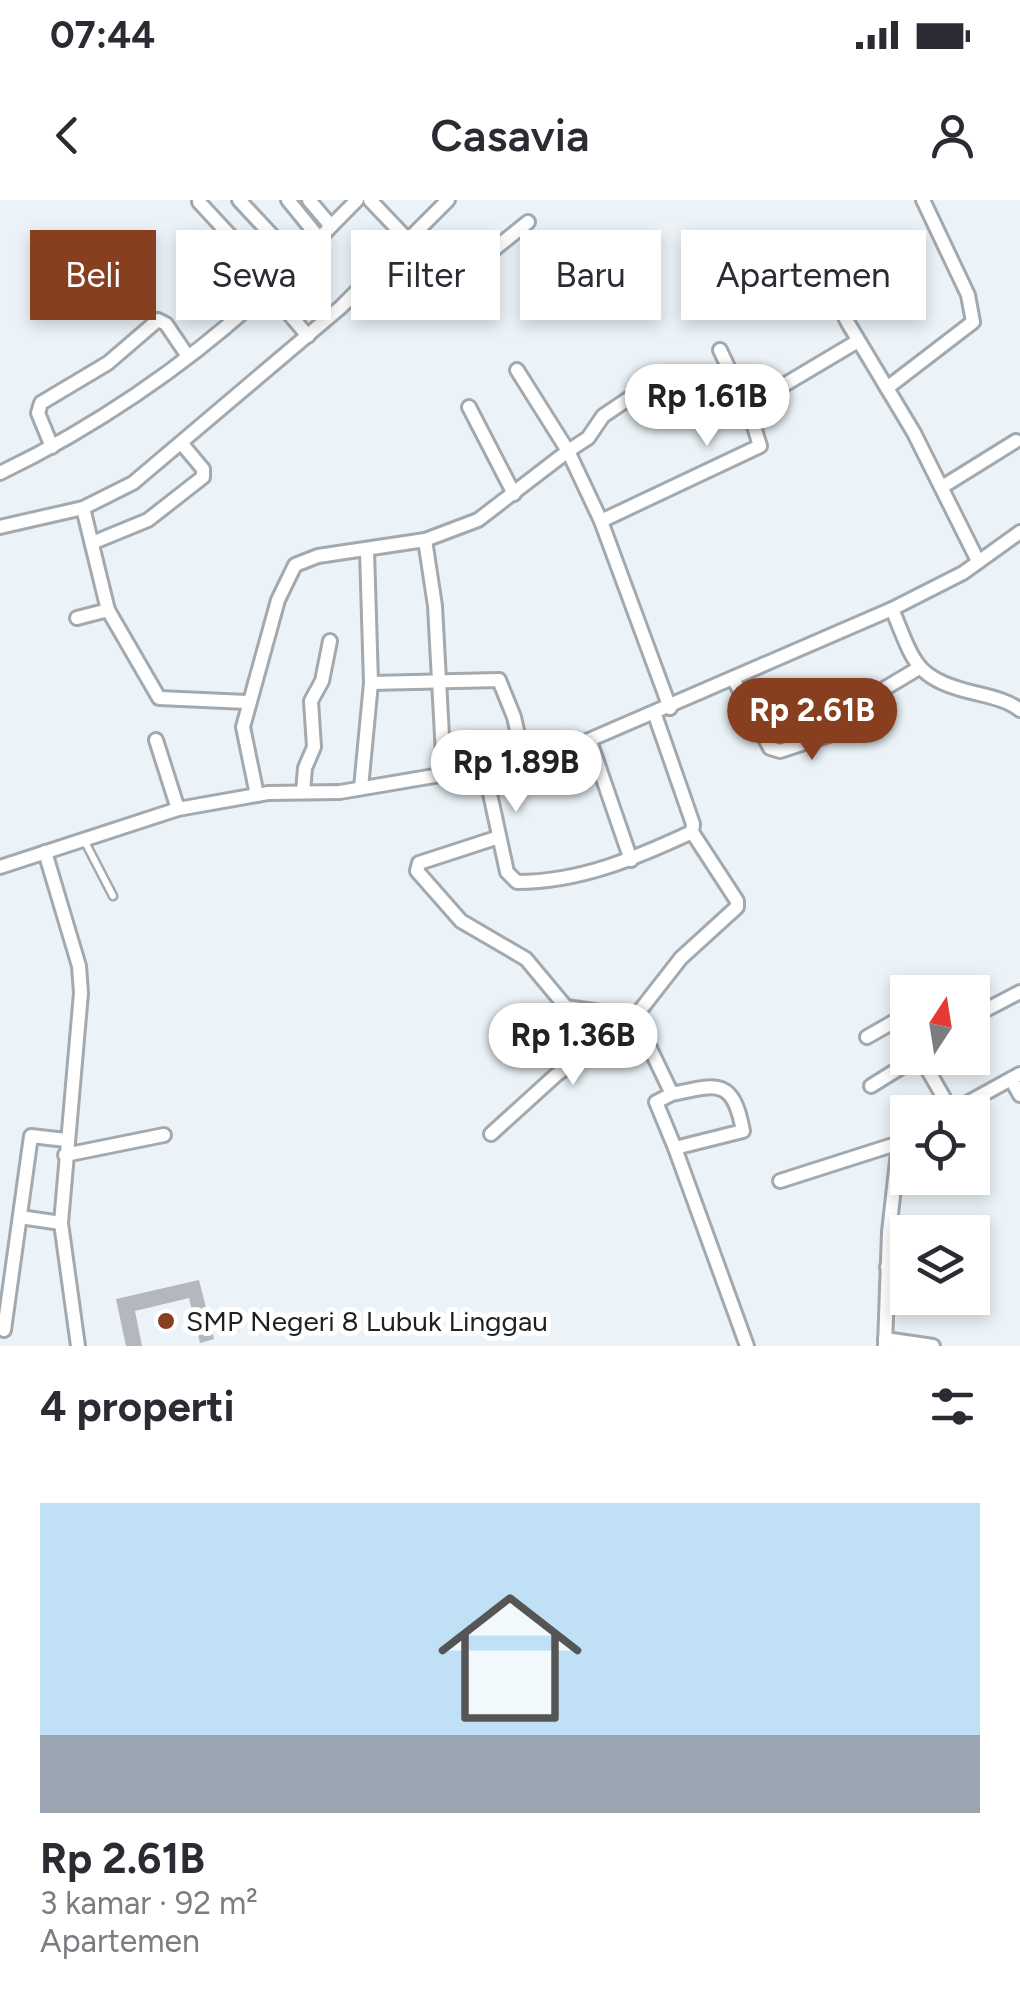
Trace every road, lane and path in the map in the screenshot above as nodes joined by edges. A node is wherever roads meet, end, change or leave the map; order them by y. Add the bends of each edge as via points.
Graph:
1 (239, 200) edge
2 (288, 200) edge
3 (309, 200) edge
4 (358, 200) edge
5 (370, 200) edge
6 (448, 200) edge
7 (923, 200) edge
8 (199, 202) edge
9 (528, 222) dead end
10 (331, 226) junction
11 (223, 230) edge
12 (267, 230) edge
13 (312, 230) edge
14 (327, 230) edge
15 (398, 230) edge
16 (419, 230) edge
17 (500, 244) edge
18 (351, 295) edge
19 (229, 320) edge
20 (296, 320) edge
21 (847, 320) edge
22 (308, 336) junction
23 (858, 341) junction
24 (720, 350) dead end
25 (187, 354) junction
26 (517, 370) dead end
27 (665, 374) dead end
28 (887, 388) junction
29 (469, 406) dead end
30 (747, 407) junction
31 (1016, 441) dead end
32 (182, 444) junction
33 (52, 448) junction
34 (568, 451) junction
35 (0, 473) edge
36 (942, 487) junction
37 (514, 494) junction
38 (83, 508) junction
39 (602, 520) junction
40 (0, 528) edge
41 (1020, 532) edge
42 (426, 540) junction
43 (92, 543) junction
44 (366, 551) junction
45 (978, 562) junction
46 (892, 608) junction
47 (108, 610) junction
48 (77, 618) dead end
49 (330, 641) dead end
50 (919, 668) junction
51 (734, 680) junction
52 (439, 681) junction
53 (371, 683) junction
54 (247, 702) junction
55 (670, 708) junction
56 (1020, 710) edge
57 (655, 715) junction
58 (156, 740) dead end
59 (590, 741) junction
60 (524, 761) junction
61 (484, 766) junction
62 (444, 773) junction
63 (362, 788) junction
64 (303, 792) junction
65 (257, 794) junction
66 (178, 809) junction
67 (692, 832) junction
68 (499, 837) junction
69 (83, 839) junction
70 (45, 852) junction
71 (631, 860) junction
72 (0, 867) edge
73 (113, 896) dead end
74 (1020, 992) edge
75 (990, 1008) edge
76 (634, 1016) junction
77 (890, 1024) edge
78 (867, 1038) dead end
79 (890, 1075) edge
80 (1016, 1076) edge
81 (871, 1086) dead end
82 (672, 1094) junction
83 (982, 1095) edge
84 (1020, 1095) edge
85 (491, 1134) dead end
86 (164, 1135) dead end
87 (890, 1144) edge
88 (65, 1147) junction
89 (675, 1148) junction
90 (780, 1181) dead end
91 (896, 1195) edge
92 (20, 1217) junction
93 (61, 1224) junction
94 (887, 1268) junction
95 (890, 1268) edge
96 (4, 1278) edge
97 (4, 1330) dead end
98 (885, 1342) edge
99 (78, 1346) edge
100 (747, 1346) edge
101 (933, 1346) edge

1 - 12 street
2 - 13 street
3 - 10 street
4 - 10 street
5 - 15 street
6 - 16 street
7 - 28 street via 968,295 973,322
8 - 11 street
9 - 17 street
10 - 14 street
18 - 22 street
19 - 25 street
20 - 22 street
21 - 23 street
22 - 32 street
23 - 28 street
23 - 30 street
24 - 30 street
25 - 33 street via 104,418
25 - 33 street via 158,320 108,363 41,403 38,413
26 - 34 street
27 - 34 street via 604,416
28 - 36 street
29 - 37 street
30 - 39 street via 758,449
31 - 36 street
32 - 38 street via 133,482
32 - 43 street via 203,477 148,520
33 - 35 street
34 - 37 street
34 - 39 street
36 - 45 street
37 - 42 street via 478,520
38 - 40 street
38 - 43 street
39 - 55 street
41 - 45 street
42 - 44 street
42 - 52 street
43 - 47 street
44 - 53 street
44 - 54 street via 295,565
45 - 46 street
46 - 50 street
46 - 51 street
47 - 48 street
47 - 54 street via 160,698
49 - 64 street via 311,702 314,747
50 - 51 street via 857,705 829,735 780,752 770,748
50 - 56 street via 933,681
51 - 55 street
52 - 53 street
52 - 60 street via 499,680
52 - 62 street
53 - 63 street
54 - 65 street via 243,728
55 - 57 street
57 - 59 street
57 - 67 street
58 - 66 street
59 - 60 street
59 - 71 street
60 - 61 street
61 - 62 street
61 - 68 street
62 - 63 street
63 - 64 street
64 - 65 street
65 - 66 street
66 - 69 street
67 - 71 street
67 - 76 street via 737,907 681,958
68 - 71 street via 507,872 517,882 575,876
68 - 76 street via 419,864 418,871 461,921 526,959 566,1007
69 - 70 street
69 - 73 lane
70 - 72 street
70 - 88 street via 81,994
74 - 75 street
76 - 82 street
76 - 85 street
77 - 78 street
79 - 81 street
80 - 83 street
80 - 84 street
82 - 89 street via 656,1102
82 - 89 street via 723,1087 743,1128 741,1134
86 - 88 street
87 - 90 street
88 - 92 street via 30,1136
88 - 93 street
89 - 100 street
91 - 94 street
92 - 93 street
92 - 96 street
93 - 99 street
94 - 95 street
94 - 98 street
96 - 97 street via 11,1294
98 - 101 street

